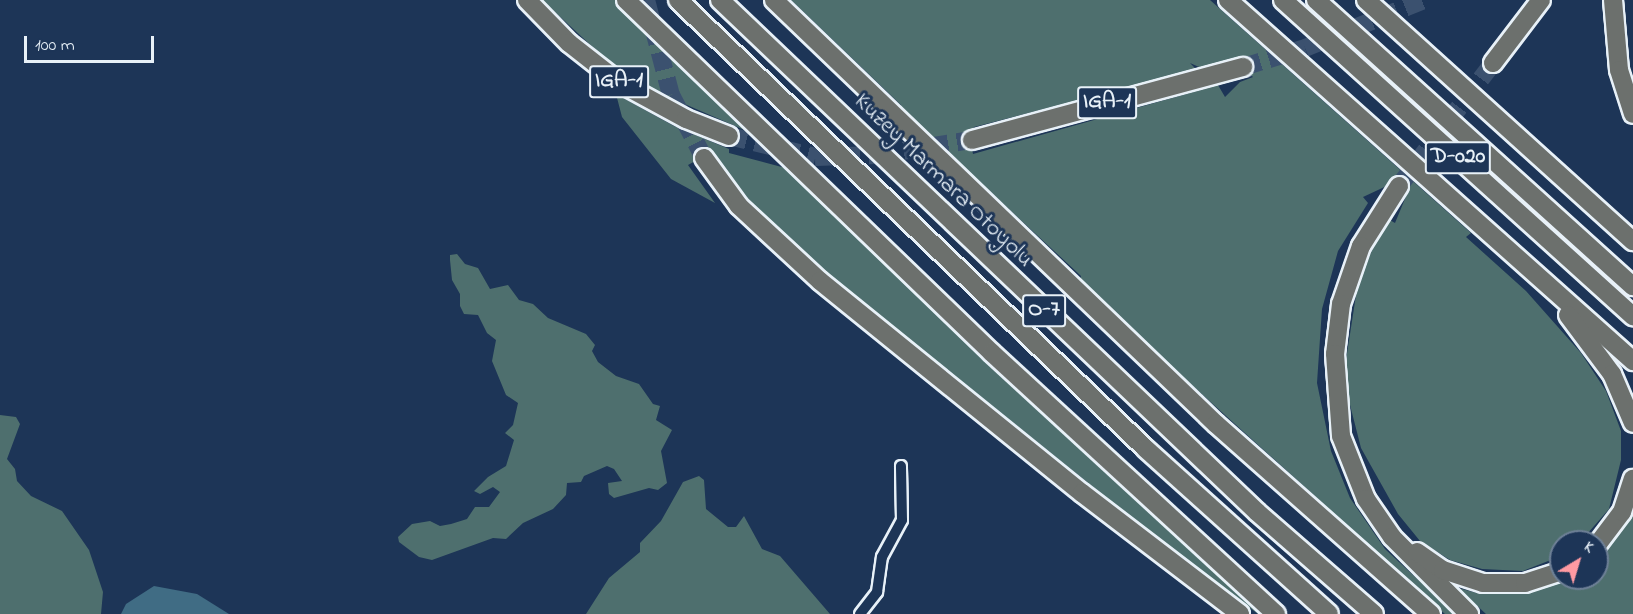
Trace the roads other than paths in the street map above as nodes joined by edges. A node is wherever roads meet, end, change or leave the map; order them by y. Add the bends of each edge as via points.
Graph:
1 (527, 0) edge
2 (626, 0) edge
3 (678, 0) edge
4 (720, 0) edge
5 (774, 0) edge
6 (1228, 0) edge
7 (1283, 0) edge
8 (1316, 0) edge
9 (1366, 0) edge
10 (1541, 0) edge
11 (1613, 0) edge
12 (1493, 63) tunnel mouth
13 (1243, 68) tunnel mouth
14 (1633, 114) edge
15 (729, 136) tunnel mouth
16 (972, 141) tunnel mouth
17 (704, 158) tunnel mouth
18 (1407, 161) junction
19 (1399, 186) tunnel mouth
20 (1633, 241) edge
21 (1633, 286) edge
22 (1633, 316) edge
23 (1633, 361) edge
24 (1340, 418) junction
25 (1633, 423) edge
26 (901, 466) dead end
27 (1633, 479) edge
28 (1608, 530) edge
29 (1549, 575) edge
30 (860, 614) edge
31 (1240, 614) edge
32 (1276, 614) edge
33 (1329, 614) edge
34 (1374, 614) edge
35 (1431, 614) edge
36 (1469, 614) edge

1 - 15 highway, IGA-1 via 569,43 620,82 686,119
2 - 32 highway via 1000,361
3 - 33 highway, O-7 via 1146,449
4 - 34 highway, Kuzey Marmara Otoyolu / O-7 via 1228,486
5 - 35 highway via 1216,424
6 - 18 highway
7 - 22 highway, D-020
8 - 21 highway, D-020
9 - 20 highway
10 - 12 highway
11 - 14 highway via 1618,70
13 - 16 highway, IGA-1
17 - 31 highway via 739,206 813,275 1082,493
18 - 23 highway
18 - 25 highway via 1581,330 1623,393
19 - 24 highway via 1360,246 1341,304 1335,354
24 - 29 highway via 1371,494 1400,535 1424,558 1443,570 1483,583 1525,583
24 - 36 highway via 1346,454 1366,500 1406,554
26 - 30 street via 902,520 882,557 877,592
27 - 28 highway via 1622,512

